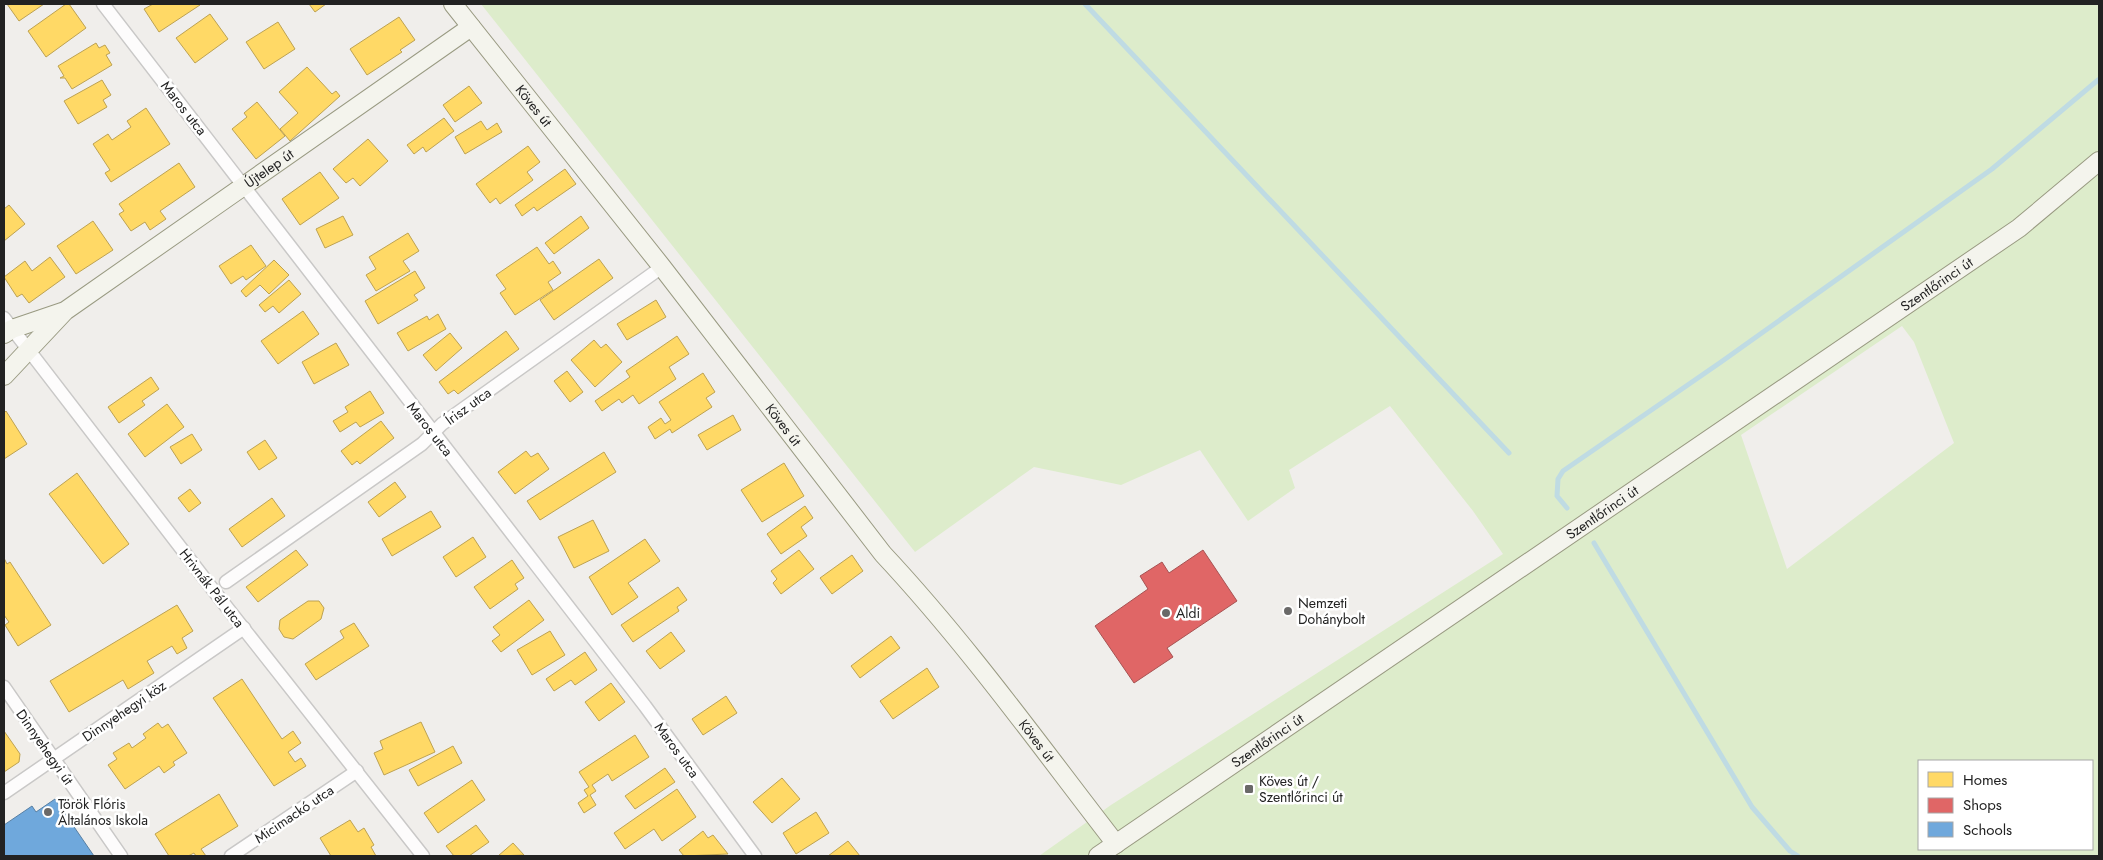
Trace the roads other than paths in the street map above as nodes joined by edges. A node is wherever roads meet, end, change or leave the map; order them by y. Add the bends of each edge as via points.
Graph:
1 (103, 4) edge
2 (453, 4) edge
3 (471, 27) junction
4 (2099, 161) edge
5 (244, 187) junction
6 (662, 267) junction
7 (65, 311) junction
8 (7, 327) edge
9 (30, 349) junction
10 (4, 376) edge
11 (433, 433) junction
12 (226, 582) dead end
13 (244, 628) junction
14 (4, 687) edge
15 (53, 759) junction
16 (357, 771) junction
17 (4, 793) edge
18 (1116, 844) junction
19 (120, 856) edge
20 (231, 856) edge
21 (423, 856) edge
22 (755, 856) edge
23 (1098, 856) edge

1 - 5 street, Maros utca
2 - 3 street, Köves út
3 - 5 street, Újtelep út
3 - 6 street, Köves út
4 - 18 street, Szentlőrinci út via 2019,228
5 - 7 street, Újtelep út
5 - 11 street, Maros utca
6 - 11 street, Írisz utca
6 - 18 street, Köves út via 883,554 995,686
7 - 8 street, Újtelep út
7 - 9 street, Újtelep út
8 - 9 street, Hrivnák Pál utca
9 - 10 street, Újtelep út
9 - 13 street, Hrivnák Pál utca
11 - 12 street, Írisz utca via 422,444
11 - 22 street, Maros utca via 645,706
13 - 15 street, Dinnyehegyi köz
13 - 16 street, Hrivnák Pál utca
14 - 15 street, Dinnyehegyi út
15 - 17 street, Dinnyehegyi köz
15 - 19 street, Dinnyehegyi út
16 - 20 street, Micimackó utca
16 - 21 street, Hrivnák Pál utca
18 - 23 street, Szentlőrinci út

